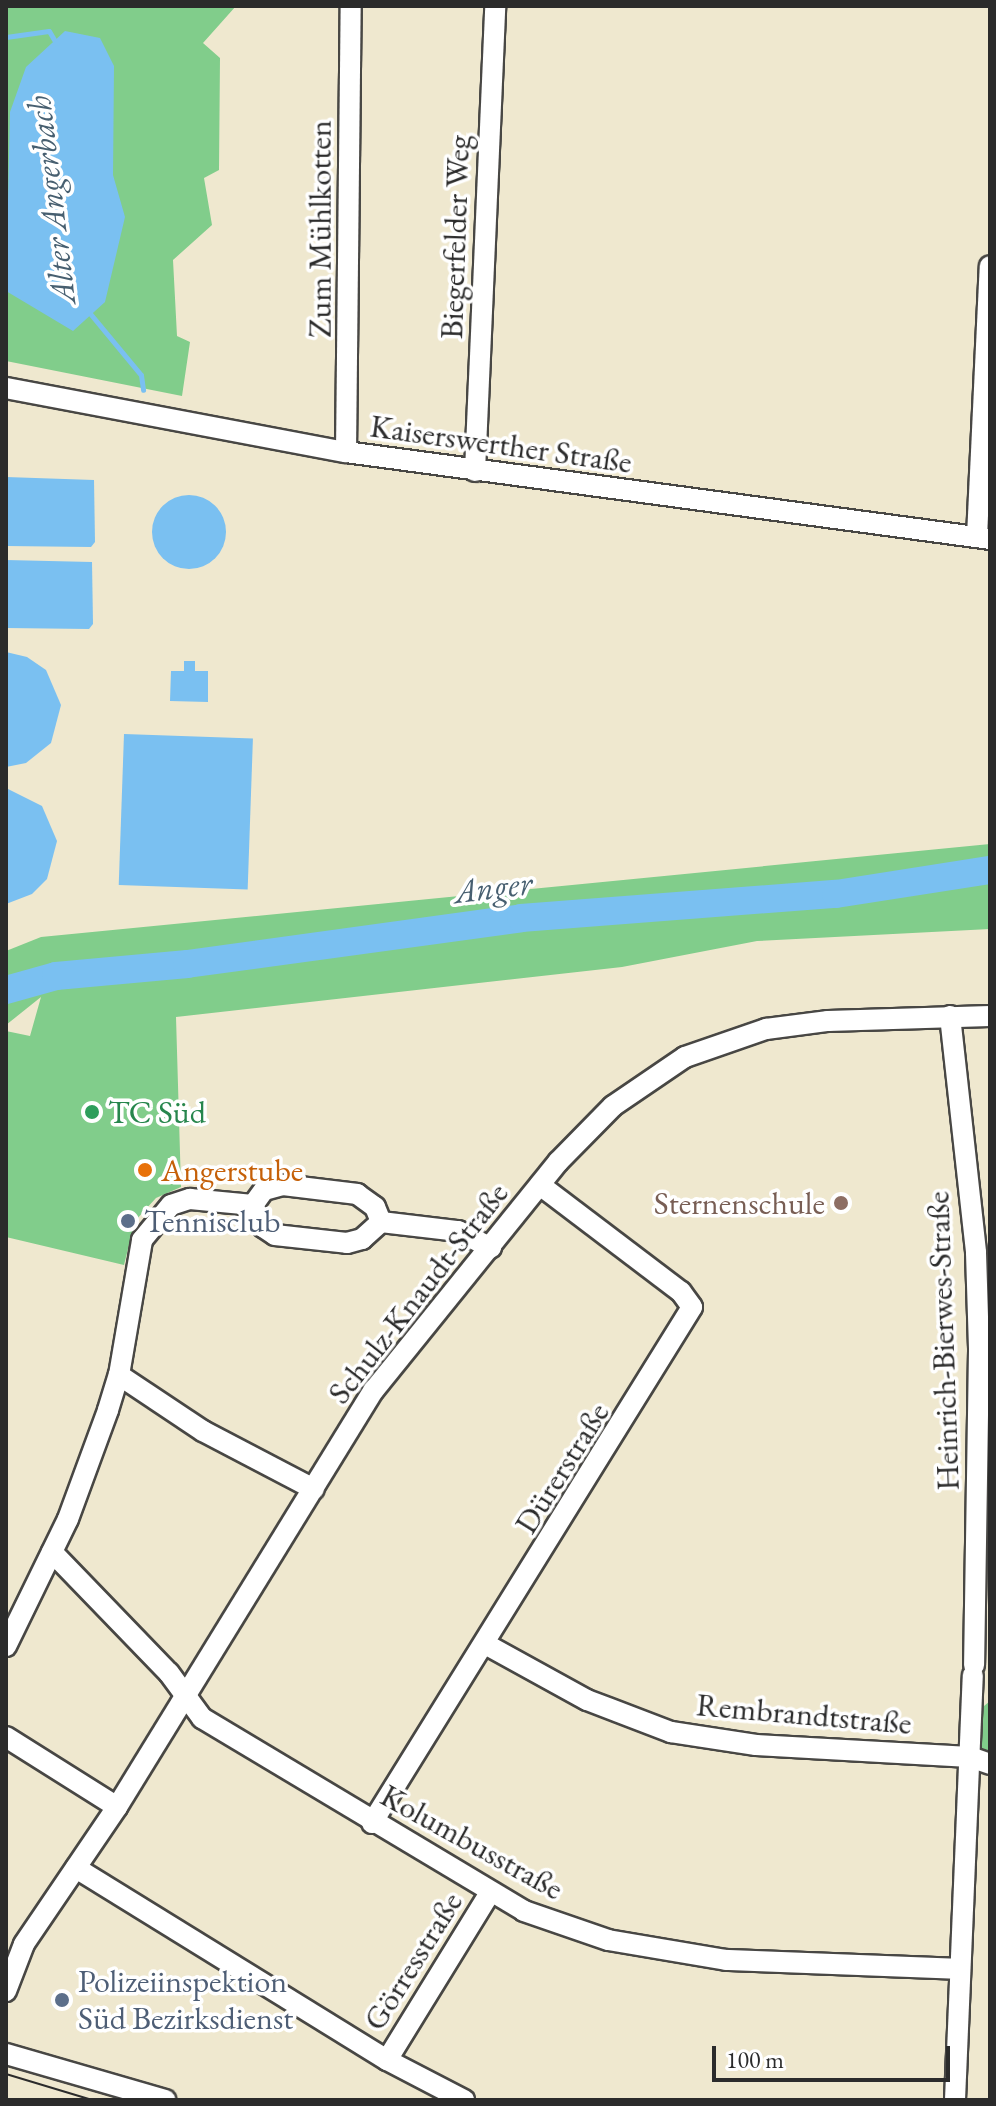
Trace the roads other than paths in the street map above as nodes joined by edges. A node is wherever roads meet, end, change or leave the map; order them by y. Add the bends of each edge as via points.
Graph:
1 (351, 6) edge
2 (495, 6) edge
3 (990, 266) edge
4 (6, 388) edge
5 (346, 452) junction
6 (475, 471) junction
7 (983, 538) edge
8 (950, 1016) junction
9 (990, 1016) edge
10 (540, 1185) junction
11 (253, 1205) junction
12 (381, 1222) junction
13 (491, 1248) junction
14 (119, 1375) junction
15 (314, 1489) junction
16 (52, 1552) junction
17 (487, 1645) junction
18 (6, 1646) edge
19 (977, 1682) edge
20 (183, 1699) junction
21 (6, 1737) edge
22 (970, 1757) junction
23 (990, 1764) edge
24 (117, 1807) junction
25 (372, 1823) junction
26 (76, 1868) junction
27 (489, 1894) junction
28 (959, 1969) junction
29 (6, 1991) edge
30 (6, 2054) edge
31 (387, 2060) junction
32 (165, 2100) edge
33 (464, 2100) edge
34 (955, 2100) edge

1 - 5 street, Zum Mühlkotten
2 - 6 street, Biegerfelder Weg
3 - 7 street
4 - 5 street, Kaiserswerther Straße
5 - 6 street, Kaiserswerther Straße
6 - 7 street, Kaiserswerther Straße
8 - 9 street, Schulz-Knaudt-Straße
8 - 10 street, Schulz-Knaudt-Straße via 798,1024 709,1047 663,1069 613,1106
8 - 19 street, Heinrich-Bierwes-Straße via 978,1323
10 - 13 street, Schulz-Knaudt-Straße
10 - 17 street, Dürerstraße via 681,1292 692,1307
11 - 12 street via 264,1190 283,1185 357,1194 375,1207
11 - 12 street via 257,1218 275,1235 347,1243 362,1239
11 - 14 street via 190,1199 154,1219 137,1262
12 - 13 street via 458,1231
13 - 15 street, Schulz-Knaudt-Straße via 374,1390
14 - 15 street via 203,1431
14 - 16 street
15 - 20 street, Schulz-Knaudt-Straße
16 - 18 street
16 - 20 street, Kolumbusstraße via 169,1673
17 - 22 street, Rembrandtstraße via 587,1700 671,1732 756,1745
17 - 25 street, Dürerstraße
19 - 22 street, Heinrich-Bierwes-Straße
20 - 24 street, Schulz-Knaudt-Straße
20 - 25 street, Kolumbusstraße via 202,1718
21 - 24 street
22 - 23 street, Rembrandtstraße
22 - 28 street, Heinrich-Bierwes-Straße
24 - 26 street, Schulz-Knaudt-Straße
25 - 27 street, Kolumbusstraße
26 - 29 street, Schulz-Knaudt-Straße via 24,1944
26 - 31 street
27 - 28 street, Kolumbusstraße via 565,1927 654,1950 726,1960
27 - 31 street, Görresstraße
28 - 34 street, Heinrich-Bierwes-Straße
30 - 32 street
31 - 33 street

